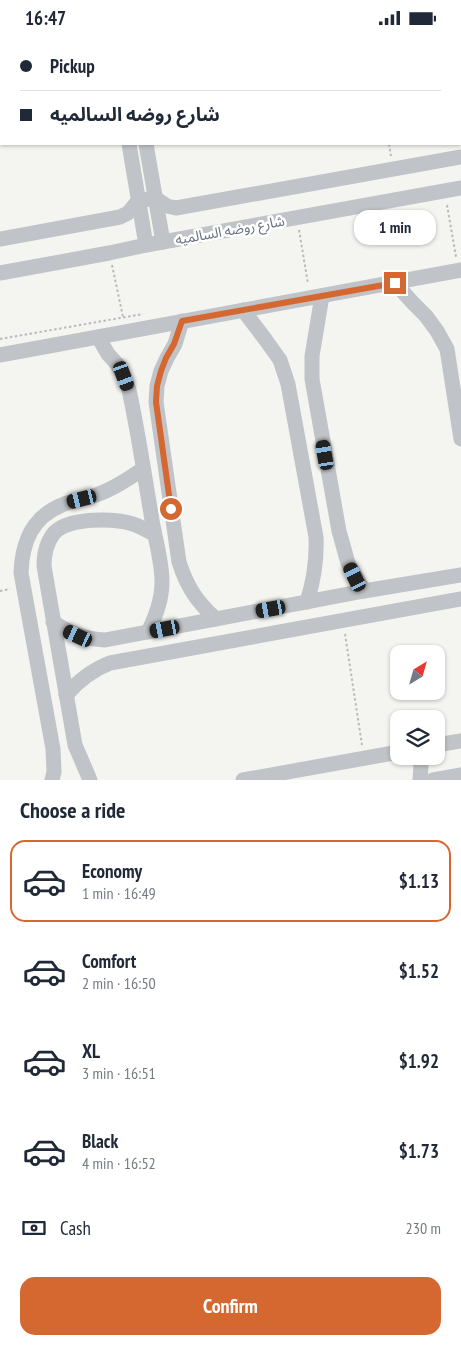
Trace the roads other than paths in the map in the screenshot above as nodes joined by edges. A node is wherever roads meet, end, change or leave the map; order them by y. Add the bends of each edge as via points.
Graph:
1 (129, 145) edge
2 (146, 145) edge
3 (461, 157) edge
4 (461, 187) edge
5 (155, 199) junction
6 (138, 201) junction
7 (0, 239) edge
8 (163, 242) junction
9 (146, 245) junction
10 (460, 270) edge
11 (0, 273) edge
12 (395, 283) junction
13 (316, 297) junction
14 (243, 310) junction
15 (182, 321) junction
16 (98, 337) junction
17 (454, 348) edge
18 (0, 355) edge
19 (312, 379) junction
20 (288, 384) junction
21 (461, 439) edge
22 (143, 469) junction
23 (154, 534) junction
24 (179, 562) junction
25 (161, 565) junction
26 (459, 573) edge
27 (364, 591) junction
28 (461, 599) edge
29 (307, 602) junction
30 (216, 619) junction
31 (53, 622) junction
32 (148, 632) junction
33 (105, 640) junction
34 (110, 663) junction
35 (66, 695) junction
36 (461, 741) edge
37 (445, 744) edge
38 (75, 745) junction
39 (53, 749) junction
40 (390, 753) edge
41 (421, 765) edge
42 (461, 775) edge
43 (286, 776) edge
44 (52, 780) edge
45 (90, 780) edge
46 (243, 780) edge
47 (420, 780) edge
48 (433, 780) edge

1 - 6 street
2 - 5 street
3 - 5 street via 176,207
4 - 8 street, شارع روضه السالميه
5 - 6 street
5 - 8 street
6 - 7 street via 120,217
6 - 9 street
8 - 9 street, شارع روضه السالميه
9 - 11 street, شارع روضه السالميه
10 - 12 street
12 - 13 street
12 - 17 street
13 - 14 street
13 - 19 street
14 - 15 street
14 - 20 street via 280,360
15 - 16 street
15 - 24 street via 161,371 156,402
16 - 18 street
16 - 22 street via 117,364 129,390
17 - 21 street
19 - 20 street
19 - 27 street via 340,539 348,563
20 - 29 street via 316,537 315,570
22 - 23 street
22 - 39 street via 112,488 63,504 47,513 26,539 21,573
23 - 25 street
23 - 31 street via 116,520 83,522 56,531 44,553
24 - 25 street
24 - 30 street via 193,594
25 - 32 street via 161,599
26 - 27 street
27 - 29 street
28 - 34 street
29 - 30 street
30 - 32 street
31 - 33 street via 78,636
31 - 35 street
32 - 33 street
33 - 34 street via 105,656
34 - 35 street via 86,675
35 - 38 street
36 - 37 street
38 - 39 street
38 - 45 street
39 - 44 street
40 - 43 street
41 - 47 street
42 - 48 street
43 - 46 street

